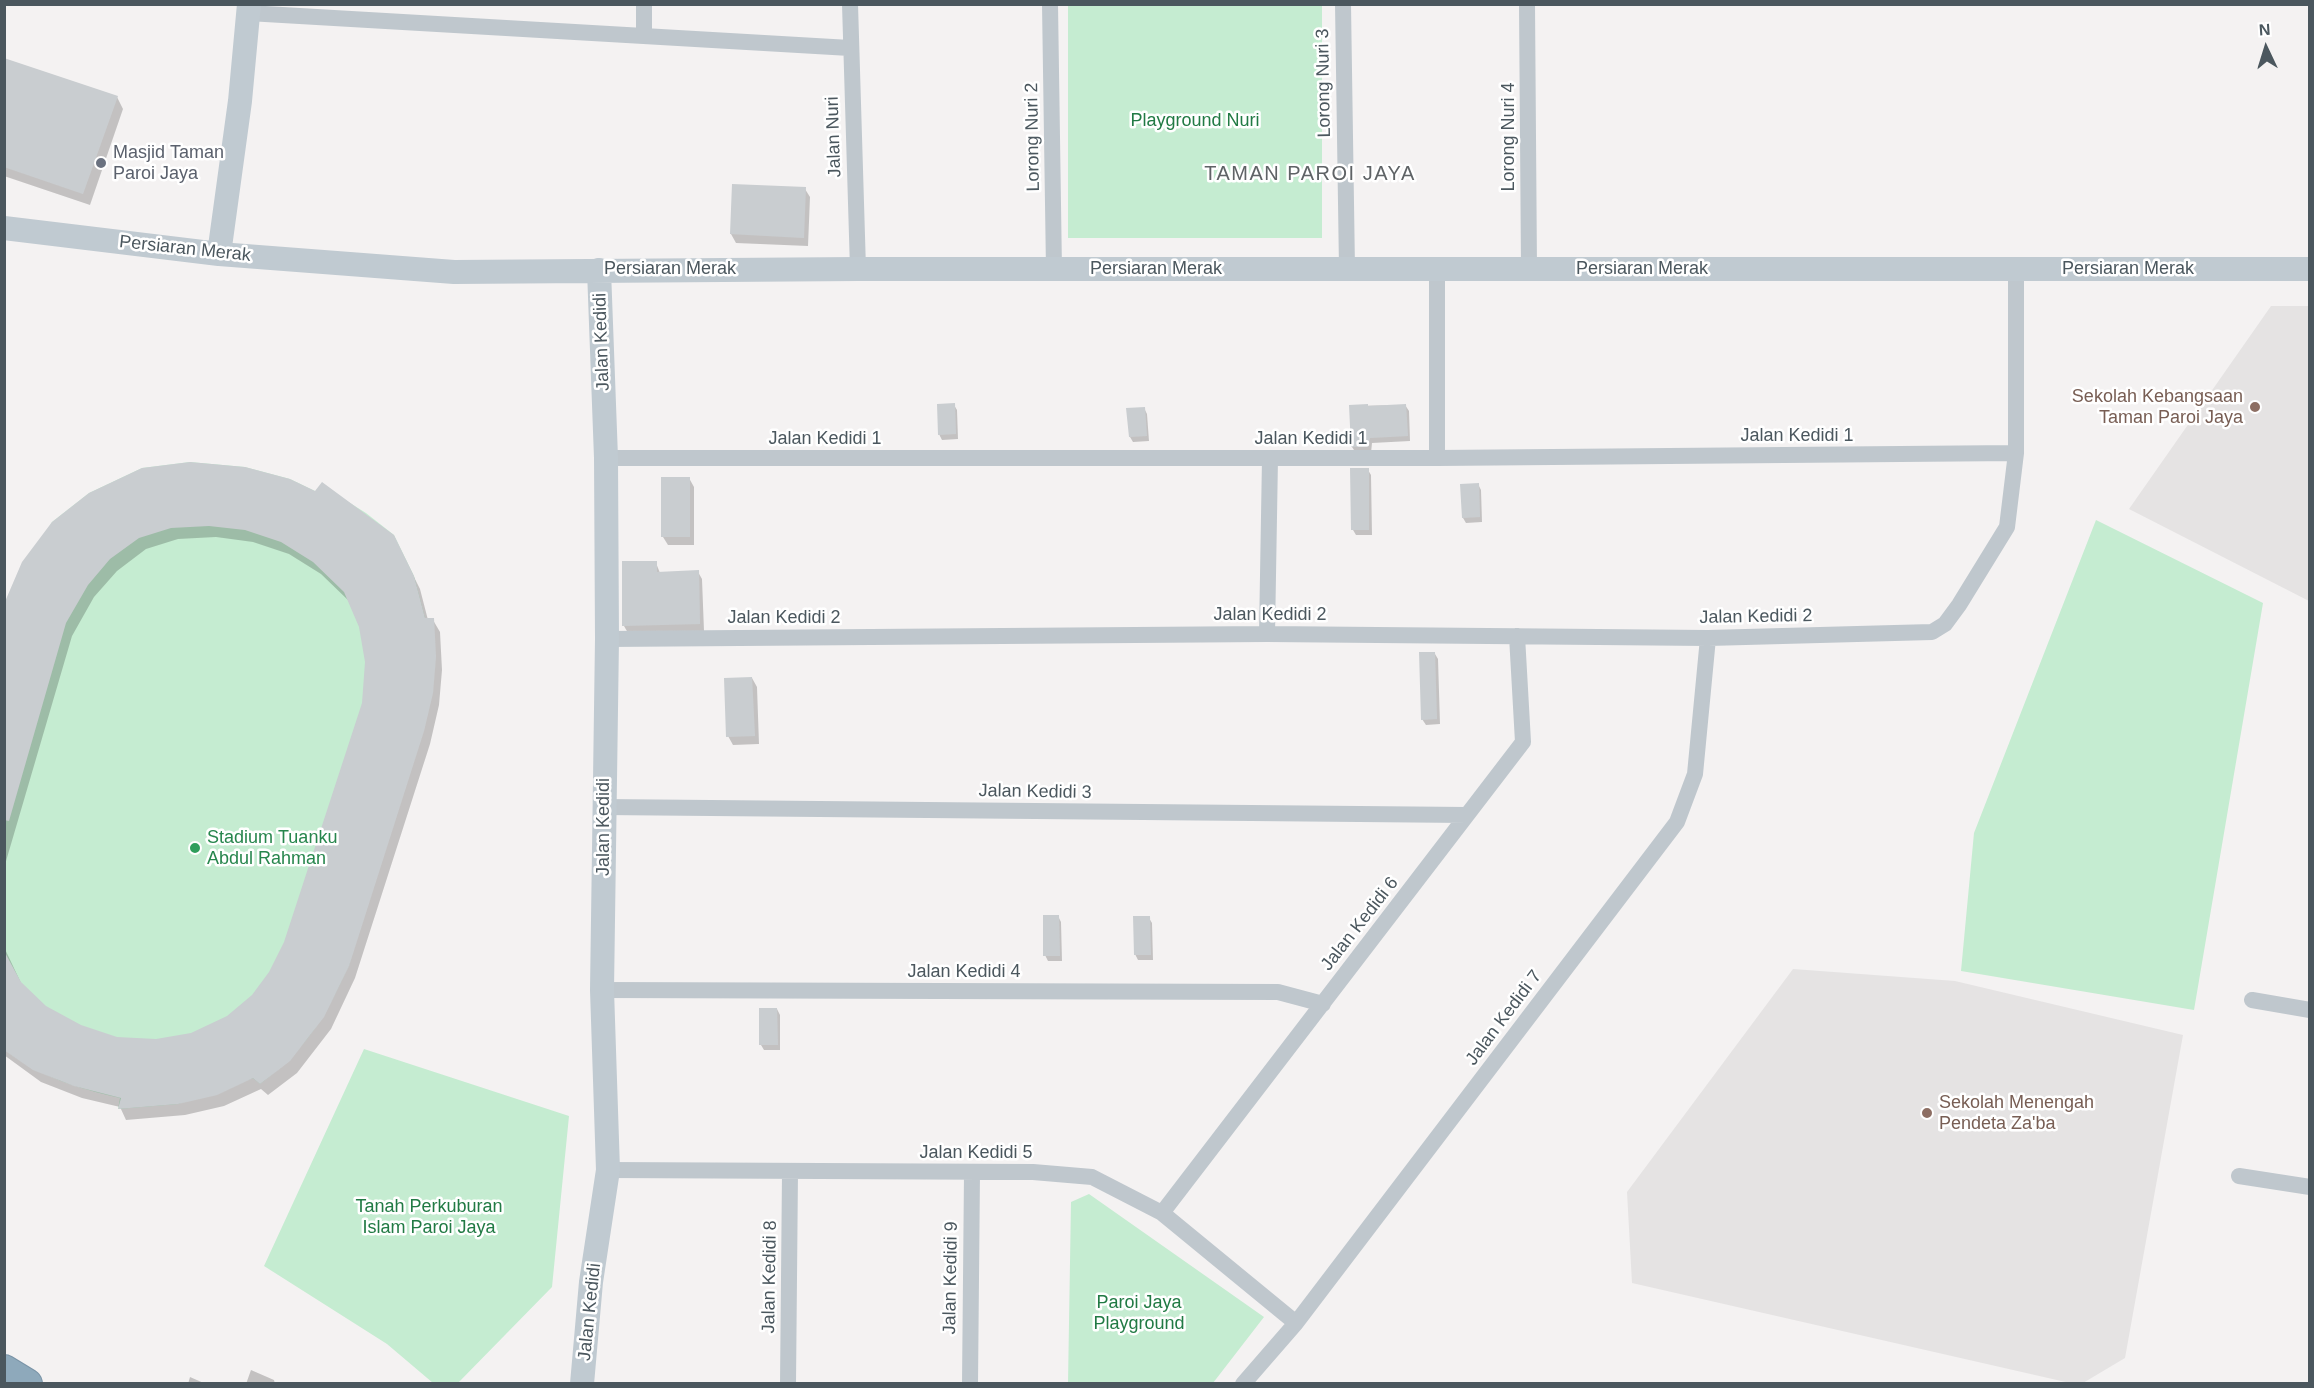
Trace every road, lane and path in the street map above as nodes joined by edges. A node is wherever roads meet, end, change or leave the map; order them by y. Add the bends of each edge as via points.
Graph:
1 (644, 4) edge
2 (850, 4) edge
3 (1050, 4) edge
4 (1342, 4) edge
5 (1527, 4) edge
6 (248, 9) edge
7 (644, 35) junction
8 (850, 48) junction
9 (4, 228) edge
10 (219, 254) junction
11 (858, 269) junction
12 (1347, 269) junction
13 (1437, 269) junction
14 (1529, 269) junction
15 (2016, 269) junction
16 (2310, 269) edge
17 (599, 270) junction
18 (1054, 270) junction
19 (2016, 453) junction
20 (606, 458) junction
21 (1270, 458) junction
22 (1437, 458) junction
23 (1267, 634) junction
24 (1517, 636) junction
25 (1708, 638) junction
26 (607, 639) junction
27 (603, 807) junction
28 (1467, 815) junction
29 (602, 990) junction
30 (2252, 1000) dead end
31 (1323, 1004) junction
32 (2310, 1010) edge
33 (608, 1170) junction
34 (790, 1172) junction
35 (972, 1173) junction
36 (2239, 1176) dead end
37 (2310, 1187) edge
38 (1162, 1213) junction
39 (1296, 1323) junction
40 (4, 1370) edge
41 (27, 1383) edge
42 (582, 1383) edge
43 (788, 1383) edge
44 (970, 1383) edge
45 (1243, 1383) edge

1 - 7 street
2 - 8 street, Jalan Nuri
3 - 18 street, Lorong Nuri 2
4 - 12 street, Lorong Nuri 3
5 - 14 street, Lorong Nuri 4
6 - 7 street
6 - 10 street
7 - 8 street
8 - 11 street, Jalan Nuri
9 - 10 street, Persiaran Merak
10 - 17 street, Persiaran Merak via 454,272
11 - 17 street, Persiaran Merak
11 - 18 street, Persiaran Merak
12 - 13 street, Persiaran Merak
12 - 18 street, Persiaran Merak
13 - 14 street, Persiaran Merak
13 - 22 street
14 - 15 street, Persiaran Merak
15 - 16 street, Persiaran Merak
15 - 19 street
17 - 20 street, Jalan Kedidi
19 - 22 street, Jalan Kedidi 1
19 - 25 street, Jalan Kedidi 2 via 2007,527 1959,605 1945,624 1932,632
20 - 21 street, Jalan Kedidi 1
20 - 26 street, Jalan Kedidi
21 - 22 street, Jalan Kedidi 1
21 - 23 street
23 - 24 street, Jalan Kedidi 2
23 - 26 street, Jalan Kedidi 2
24 - 25 street, Jalan Kedidi 2
24 - 28 street, Jalan Kedidi 6 via 1523,742
25 - 39 street, Jalan Kedidi 7 via 1695,774 1677,822
26 - 27 street, Jalan Kedidi
27 - 28 street, Jalan Kedidi 3
27 - 29 street, Jalan Kedidi
28 - 31 street, Jalan Kedidi 6
29 - 31 street, Jalan Kedidi 4 via 1278,992
29 - 33 street, Jalan Kedidi
30 - 32 street
31 - 38 street, Jalan Kedidi 6
33 - 34 street, Jalan Kedidi 5
33 - 42 street, Jalan Kedidi via 591,1282
34 - 35 street, Jalan Kedidi 5
34 - 43 street, Jalan Kedidi 8
35 - 38 street, Jalan Kedidi 5 via 1033,1172 1092,1177
35 - 44 street, Jalan Kedidi 9
36 - 37 street
38 - 39 street, Jalan Kedidi 5
39 - 45 street, Jalan Kedidi 7
40 - 41 highway

